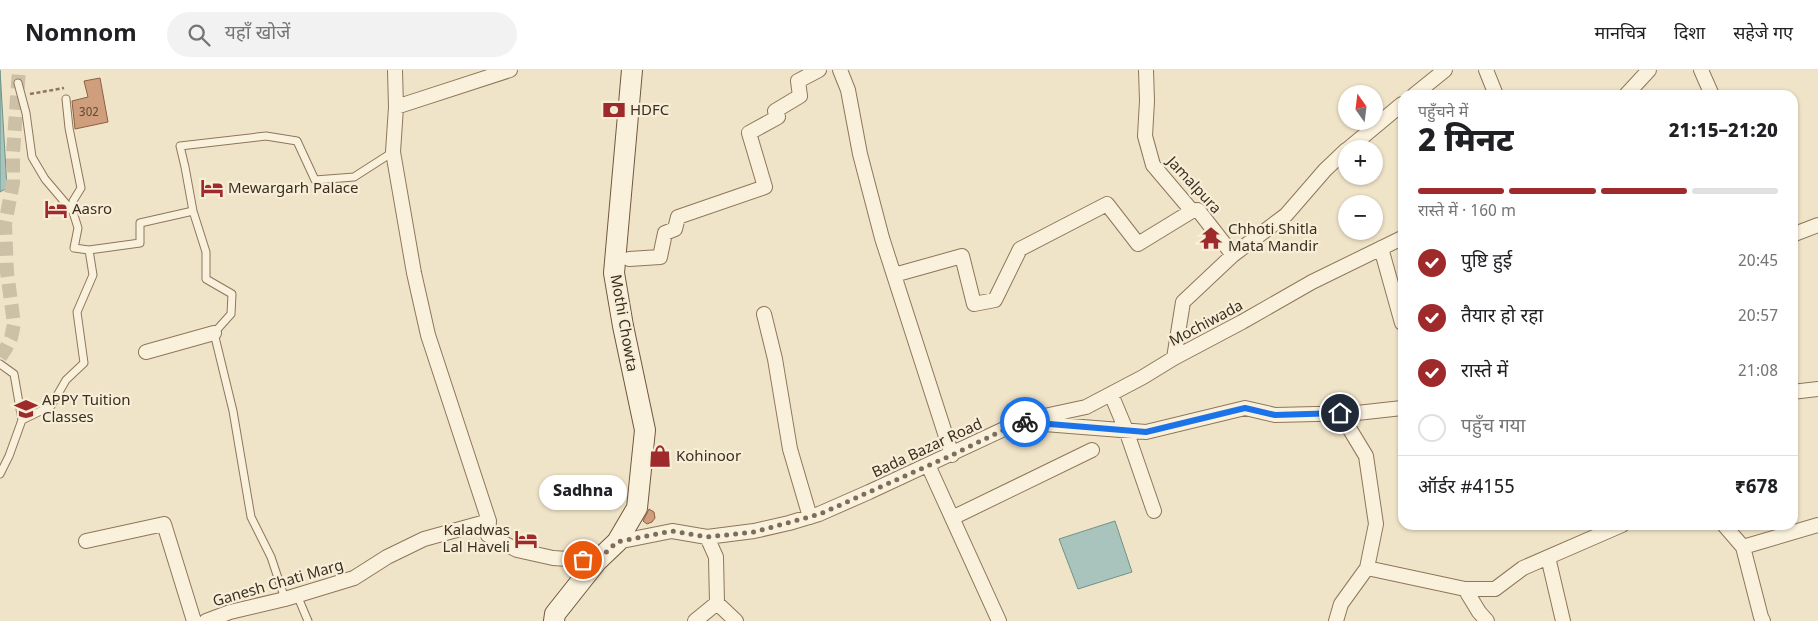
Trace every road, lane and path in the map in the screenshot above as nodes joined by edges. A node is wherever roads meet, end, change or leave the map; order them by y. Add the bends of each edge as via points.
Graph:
1 (395, 70) edge
2 (510, 70) edge
3 (632, 70) edge
4 (819, 70) edge
5 (840, 70) edge
6 (1146, 70) edge
7 (1445, 70) edge
8 (1486, 70) edge
9 (1649, 70) edge
10 (1701, 70) edge
11 (18, 83) dead end
12 (1420, 90) edge
13 (1494, 90) edge
14 (1631, 90) edge
15 (1710, 90) edge
16 (22, 96) junction
17 (66, 99) joint
18 (396, 107) junction
19 (1398, 107) edge
20 (1359, 140) edge
21 (393, 152) junction
22 (1338, 158) edge
23 (193, 211) junction
24 (1192, 211) junction
25 (73, 212) junction
26 (1818, 225) edge
27 (1798, 233) edge
28 (1398, 240) edge
29 (1381, 248) junction
30 (89, 250) junction
31 (1233, 256) junction
32 (629, 259) dead end
33 (894, 275) junction
34 (1398, 309) edge
35 (764, 314) dead end
36 (214, 333) junction
37 (146, 352) dead end
38 (1174, 358) junction
39 (0, 364) edge
40 (1818, 389) edge
41 (1798, 391) edge
42 (1112, 394) junction
43 (1398, 408) edge
44 (1340, 413) junction
45 (22, 420) junction
46 (1020, 422) junction
47 (1126, 430) junction
48 (1092, 450) dead end
49 (952, 455) junction
50 (928, 466) junction
51 (0, 474) edge
52 (1154, 510) dead end
53 (810, 516) junction
54 (952, 518) junction
55 (489, 521) junction
56 (1818, 525) edge
57 (1610, 530) edge
58 (1728, 530) edge
59 (707, 537) junction
60 (86, 541) dead end
61 (617, 542) junction
62 (1743, 547) junction
63 (1548, 557) junction
64 (597, 561) junction
65 (1367, 568) junction
66 (1465, 590) junction
67 (291, 597) junction
68 (717, 603) junction
69 (194, 621) edge
70 (206, 621) edge
71 (308, 621) edge
72 (554, 621) edge
73 (695, 621) edge
74 (736, 621) edge
75 (999, 621) edge
76 (1336, 621) edge
77 (1487, 621) edge
78 (1563, 621) edge
79 (1763, 621) edge

1 - 18 street
2 - 18 street
3 - 61 main road, Mothi Chowta via 614,273 645,430 637,508
4 - 32 street via 798,81 800,96 775,111 778,117 749,133 765,187 678,217 676,229 665,233 660,257
5 - 33 street via 848,90 860,154
6 - 24 street, Jamalpura via 1145,136 1153,165
7 - 12 street
8 - 13 street
9 - 14 street
10 - 15 street
11 - 16 lane
16 - 17 path via 65,88
16 - 25 lane via 32,156 45,179
17 - 25 lane via 81,188 73,201
18 - 21 street
19 - 20 street
21 - 23 lane via 354,177 315,180 297,141 266,136 180,146
21 - 55 street via 428,335
22 - 31 street via 1286,215
23 - 30 lane via 140,223 140,243
23 - 36 lane via 206,252 206,279 232,294 231,314
24 - 31 street, Jamalpura via 1198,210
24 - 33 street via 1138,244 1107,204 1020,249 995,300 974,304 962,256
25 - 30 lane via 78,228 74,248
26 - 27 street
28 - 29 street, Mochiwada
29 - 34 street
29 - 38 street, Mochiwada
30 - 45 lane via 93,275 77,312 84,363 66,380 51,406
31 - 38 street via 1183,302
33 - 49 street
35 - 53 street via 790,449
36 - 37 street
36 - 67 lane via 233,411 251,516
38 - 42 street, Mochiwada
39 - 45 lane via 14,374
40 - 41 street
42 - 46 street, Mochiwada via 1086,407
42 - 47 street
43 - 44 street
44 - 47 street via 1275,415 1245,408 1146,432
44 - 65 street via 1366,456 1376,524
45 - 51 lane
46 - 47 street
46 - 49 street, Bada Bazar Road
47 - 52 street
48 - 54 street
49 - 50 street, Bada Bazar Road
50 - 53 street, Bada Bazar Road
50 - 54 street
53 - 59 street, Bada Bazar Road via 754,532
54 - 75 street
55 - 64 street via 488,535 516,550 553,558
55 - 67 street, Ganesh Chati Marg via 424,539 387,556 354,578
56 - 62 street
57 - 63 street
58 - 62 street
59 - 61 street, Bada Bazar Road via 672,531
59 - 68 street via 716,556
60 - 69 street via 164,524
61 - 64 main road, Mothi Chowta
62 - 79 street
63 - 66 street via 1523,568 1496,589
63 - 78 street
64 - 72 main road, Mothi Chowta via 555,614
65 - 66 street
65 - 76 street via 1341,604
66 - 77 street
67 - 70 street, Ganesh Chati Marg
67 - 71 lane
68 - 73 street
68 - 74 street

